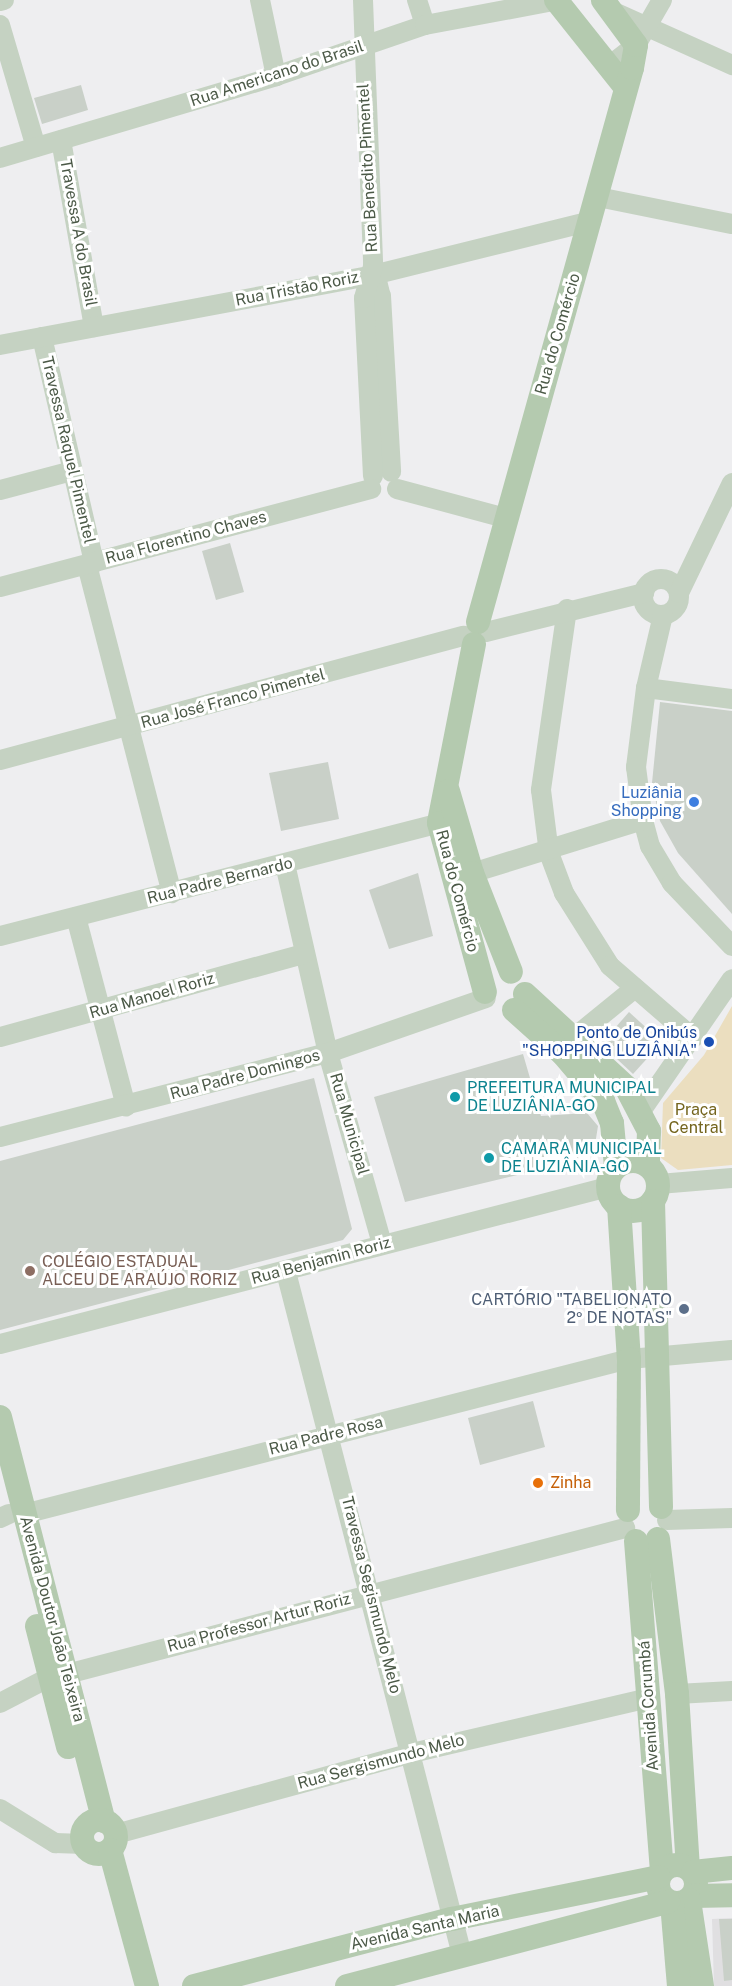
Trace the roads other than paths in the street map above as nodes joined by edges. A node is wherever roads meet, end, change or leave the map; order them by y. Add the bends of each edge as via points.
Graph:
1 (260, 0) edge
2 (363, 0) edge
3 (417, 0) edge
4 (557, 0) edge
5 (662, 0) edge
6 (608, 5) edge
7 (0, 25) edge
8 (425, 25) junction
9 (643, 35) junction
10 (361, 47) junction
11 (732, 65) edge
12 (608, 67) junction
13 (276, 76) junction
14 (626, 88) junction
15 (61, 140) junction
16 (36, 147) junction
17 (0, 158) edge
18 (598, 197) junction
19 (591, 221) junction
20 (732, 224) edge
21 (373, 271) junction
22 (94, 327) junction
23 (42, 338) junction
24 (0, 345) edge
25 (72, 471) junction
26 (383, 481) junction
27 (732, 483) edge
28 (0, 490) edge
29 (505, 519) junction
30 (90, 564) junction
31 (0, 587) edge
32 (679, 592) junction
33 (644, 593) junction
34 (567, 609) junction
35 (663, 615) junction
36 (475, 633) junction
37 (646, 688) junction
38 (732, 699) edge
39 (132, 726) junction
40 (0, 760) edge
41 (448, 791) junction
42 (643, 820) junction
43 (439, 823) junction
44 (549, 853) junction
45 (285, 864) junction
46 (472, 873) junction
47 (172, 893) junction
48 (76, 917) junction
49 (0, 936) edge
50 (732, 946) edge
51 (304, 954) junction
52 (511, 972) junction
53 (732, 980) edge
54 (635, 988) junction
55 (485, 995) junction
56 (520, 1002) junction
57 (104, 1010) junction
58 (576, 1036) junction
59 (0, 1037) edge
60 (693, 1038) junction
61 (328, 1053) junction
62 (126, 1106) junction
63 (642, 1111) junction
64 (0, 1137) edge
65 (732, 1178) edge
66 (653, 1183) junction
67 (614, 1187) junction
68 (382, 1244) junction
69 (286, 1272) junction
70 (0, 1344) edge
71 (732, 1350) edge
72 (661, 1353) junction
73 (629, 1359) junction
74 (0, 1416) edge
75 (330, 1435) junction
76 (0, 1482) edge
77 (11, 1515) edge
78 (732, 1518) edge
79 (646, 1524) junction
80 (371, 1593) junction
81 (59, 1675) junction
82 (732, 1691) edge
83 (677, 1694) junction
84 (648, 1698) junction
85 (0, 1703) edge
86 (412, 1753) junction
87 (0, 1809) edge
88 (100, 1838) junction
89 (732, 1868) edge
90 (660, 1874) junction
91 (684, 1890) junction
92 (732, 1895) edge
93 (452, 1920) junction
94 (462, 1955) junction
95 (132, 1986) edge
96 (147, 1986) edge
97 (194, 1986) edge
98 (346, 1986) edge
99 (679, 1986) edge
100 (702, 1986) edge

1 - 13 street
2 - 10 street, Rua Benedito Pimentel
3 - 8 street
4 - 8 street, Rua Americano do Brasil
4 - 12 main road
5 - 9 street, Rua do Comércio
6 - 9 main road
7 - 16 street
8 - 10 street, Rua Americano do Brasil
9 - 11 street
9 - 12 street, Rua do Comércio
9 - 14 main road, Rua do Comércio
10 - 13 street, Rua Americano do Brasil
10 - 21 street, Rua Benedito Pimentel
12 - 14 main road
13 - 15 street, Rua Americano do Brasil
14 - 18 main road, Rua do Comércio
15 - 16 street, Rua Americano do Brasil
15 - 22 street, Travessa A do Brasil
16 - 17 street, Rua Americano do Brasil
18 - 19 main road, Rua do Comércio
18 - 20 street
19 - 21 street, Rua Tristão Roriz
19 - 29 main road, Rua do Comércio
21 - 22 street, Rua Tristão Roriz
21 - 26 street, Rua Benedito Pimentel via 364,298
22 - 23 street, Rua Tristão Roriz
23 - 24 street, Rua Tristão Roriz
23 - 25 street, Travessa Raquel Pimentel
25 - 28 street
25 - 30 street, Travessa Raquel Pimentel
26 - 29 street
26 - 30 street, Rua Florentino Chaves
27 - 32 street
29 - 36 main road, Rua do Comércio
30 - 31 street, Rua Florentino Chaves
30 - 39 street, Travessa Raquel Pimentel
32 - 33 street via 661,579
32 - 35 street via 678,604
33 - 34 street, Rua José Franco Pimentel
33 - 35 street via 648,609
34 - 36 street, Rua José Franco Pimentel
34 - 44 street via 541,790
35 - 37 street
36 - 39 street, Rua José Franco Pimentel
36 - 41 main road, Rua do Comércio via 459,700
37 - 38 street
37 - 42 street via 636,767
39 - 40 street, Rua José Franco Pimentel
39 - 47 street, Travessa Raquel Pimentel
41 - 43 main road, Rua do Comércio
41 - 46 main road, Rua do Comércio
42 - 44 street
42 - 50 street via 650,846 672,883
43 - 45 street, Rua Padre Bernardo
43 - 55 main road, Rua do Comércio
44 - 46 street
44 - 54 street via 564,893 592,939
45 - 47 street, Rua Padre Bernardo
45 - 51 street, Rua Municipal
46 - 52 main road, Rua do Comércio
47 - 48 street, Rua Padre Bernardo
48 - 49 street, Rua Padre Bernardo
48 - 57 street
51 - 57 street, Rua Manoel Roriz
51 - 61 street, Rua Municipal
52 - 55 main road via 493,976
52 - 56 main road via 524,983
53 - 60 street
54 - 58 street
54 - 60 street
55 - 56 main road via 500,1012
55 - 61 street, Rua Padre Domingos
56 - 58 main road, Avenida Corumbá
56 - 67 main road, Avenida Corumbá via 603,1101 612,1123
57 - 59 street, Rua Manoel Roriz
57 - 62 street
58 - 63 main road, Avenida Corumbá
60 - 63 street
61 - 62 street, Rua Padre Domingos
61 - 68 street, Rua Municipal
62 - 64 street, Rua Padre Domingos
63 - 66 main road, Avenida Corumbá via 649,1131
65 - 66 street
66 - 67 main road via 638,1160
66 - 67 main road via 640,1210
66 - 72 main road, Avenida Corumbá
67 - 68 street, Rua Benjamin Roriz
67 - 73 main road, Avenida Corumbá
68 - 69 street, Rua Benjamin Roriz
69 - 70 street, Rua Benjamin Roriz
69 - 75 street, Travessa Segismundo Melo
71 - 72 street
72 - 73 street, Rua Padre Rosa
72 - 79 main road, Avenida Corumbá
73 - 75 street, Rua Padre Rosa
73 - 79 main road, Avenida Corumbá
74 - 77 main road, Avenida Doutor João Teixeira
75 - 77 street, Rua Padre Rosa
75 - 80 street, Travessa Segismundo Melo
76 - 77 main road, Avenida Doutor João Teixeira
77 - 81 main road, Avenida Doutor João Teixeira
78 - 79 street, Rua Professor Artur Roriz
79 - 80 street, Rua Professor Artur Roriz
79 - 83 main road, Avenida Corumbá
79 - 84 main road, Avenida Corumbá
80 - 81 street, Rua Professor Artur Roriz
80 - 86 street, Travessa Segismundo Melo
81 - 85 street, Rua Professor Artur Roriz
81 - 88 main road, Avenida Doutor João Teixeira
82 - 83 street
83 - 91 main road, Avenida Corumbá
84 - 86 street, Rua Sergismundo Melo
84 - 90 main road, Avenida Corumbá
86 - 88 street, Rua Sergismundo Melo
86 - 93 street, Travessa Segismundo Melo
87 - 88 street, Rua Sergismundo Melo via 55,1843
88 - 95 main road, Avenida Doutor João Teixeira
88 - 96 main road, Avenida Doutor João Teixeira
89 - 91 main road, Avenida Santa Maria
90 - 91 main road, Avenida Corumbá via 658,1891
90 - 93 main road, Avenida Santa Maria
91 - 92 main road, Avenida Santa Maria
91 - 94 main road, Avenida Santa Maria
91 - 99 main road, Avenida Corumbá
91 - 100 main road, Avenida Corumbá
93 - 94 street, Travessa Segismundo Melo
93 - 97 main road, Avenida Santa Maria
94 - 98 main road, Avenida Santa Maria

